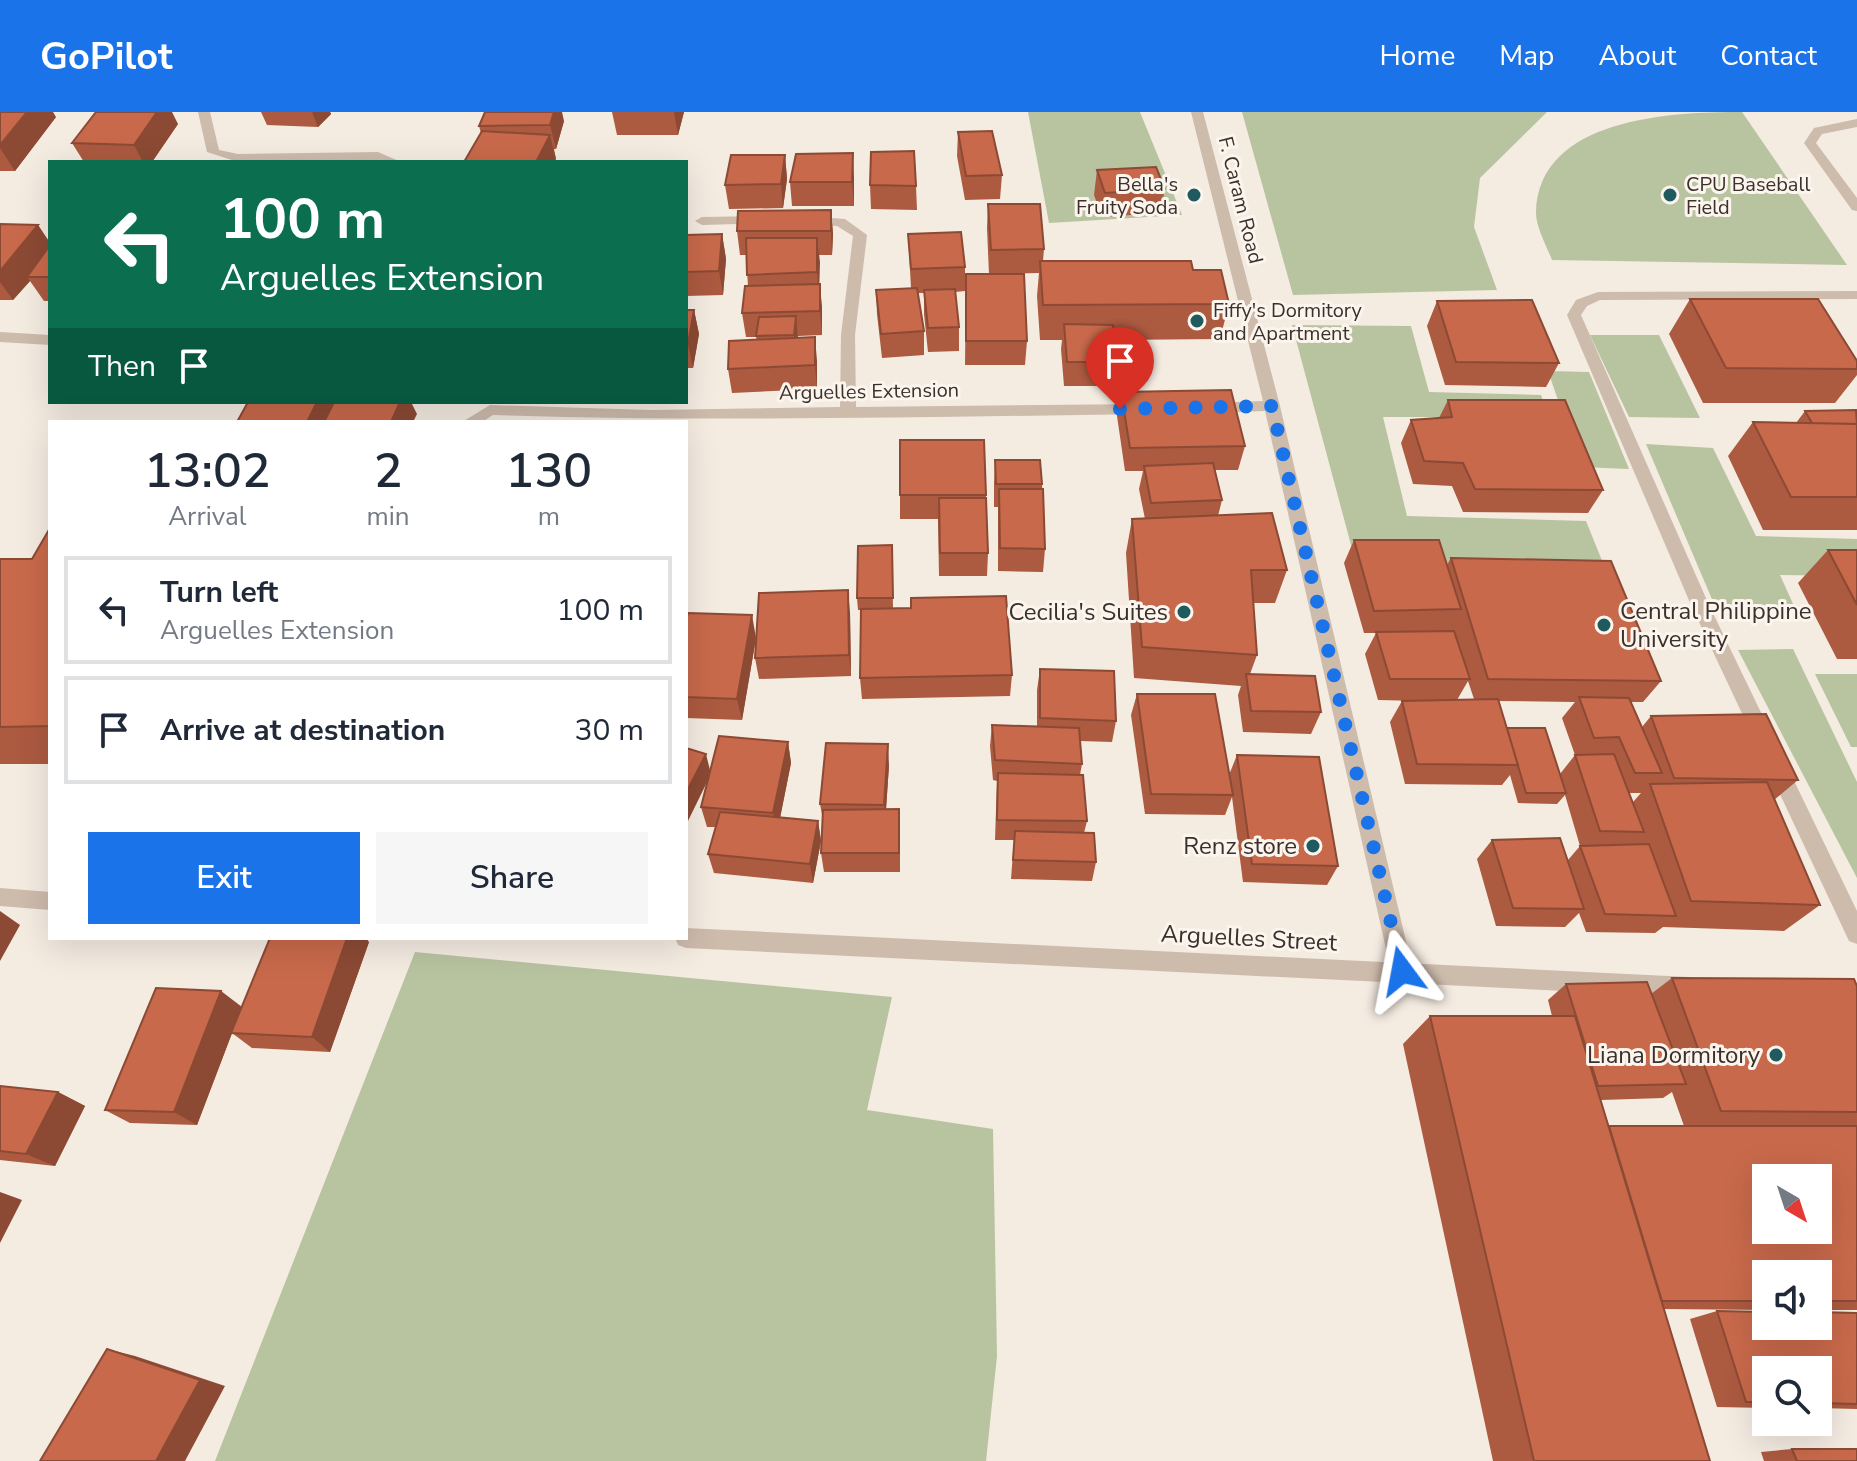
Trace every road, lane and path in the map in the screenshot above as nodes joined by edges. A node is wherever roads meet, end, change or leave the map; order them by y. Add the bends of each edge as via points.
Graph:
1 (204, 112) edge
2 (1197, 112) edge
3 (1857, 123) edge
4 (389, 160) edge
5 (1857, 207) edge
6 (702, 221) dead end
7 (1857, 295) edge
8 (0, 337) edge
9 (48, 340) edge
10 (1272, 406) junction
11 (1162, 408) edge
12 (1193, 408) edge
13 (848, 414) junction
14 (473, 420) edge
15 (0, 897) edge
16 (48, 901) edge
17 (1857, 934) edge
18 (688, 938) edge
19 (1402, 971) junction
20 (1716, 988) edge

1 - 4 street via 213,152 238,158
2 - 10 street, F. Caram Road
3 - 5 street via 1818,131 1810,143
6 - 13 street via 840,222 860,235 848,335
7 - 17 street via 1598,296 1581,303 1574,315 1700,605
8 - 9 street
10 - 12 street
10 - 19 street
11 - 13 street, Arguelles Extension
13 - 14 street, Arguelles Extension via 490,410
15 - 16 street
18 - 19 street, Arguelles Street
19 - 20 street, Arguelles Street

